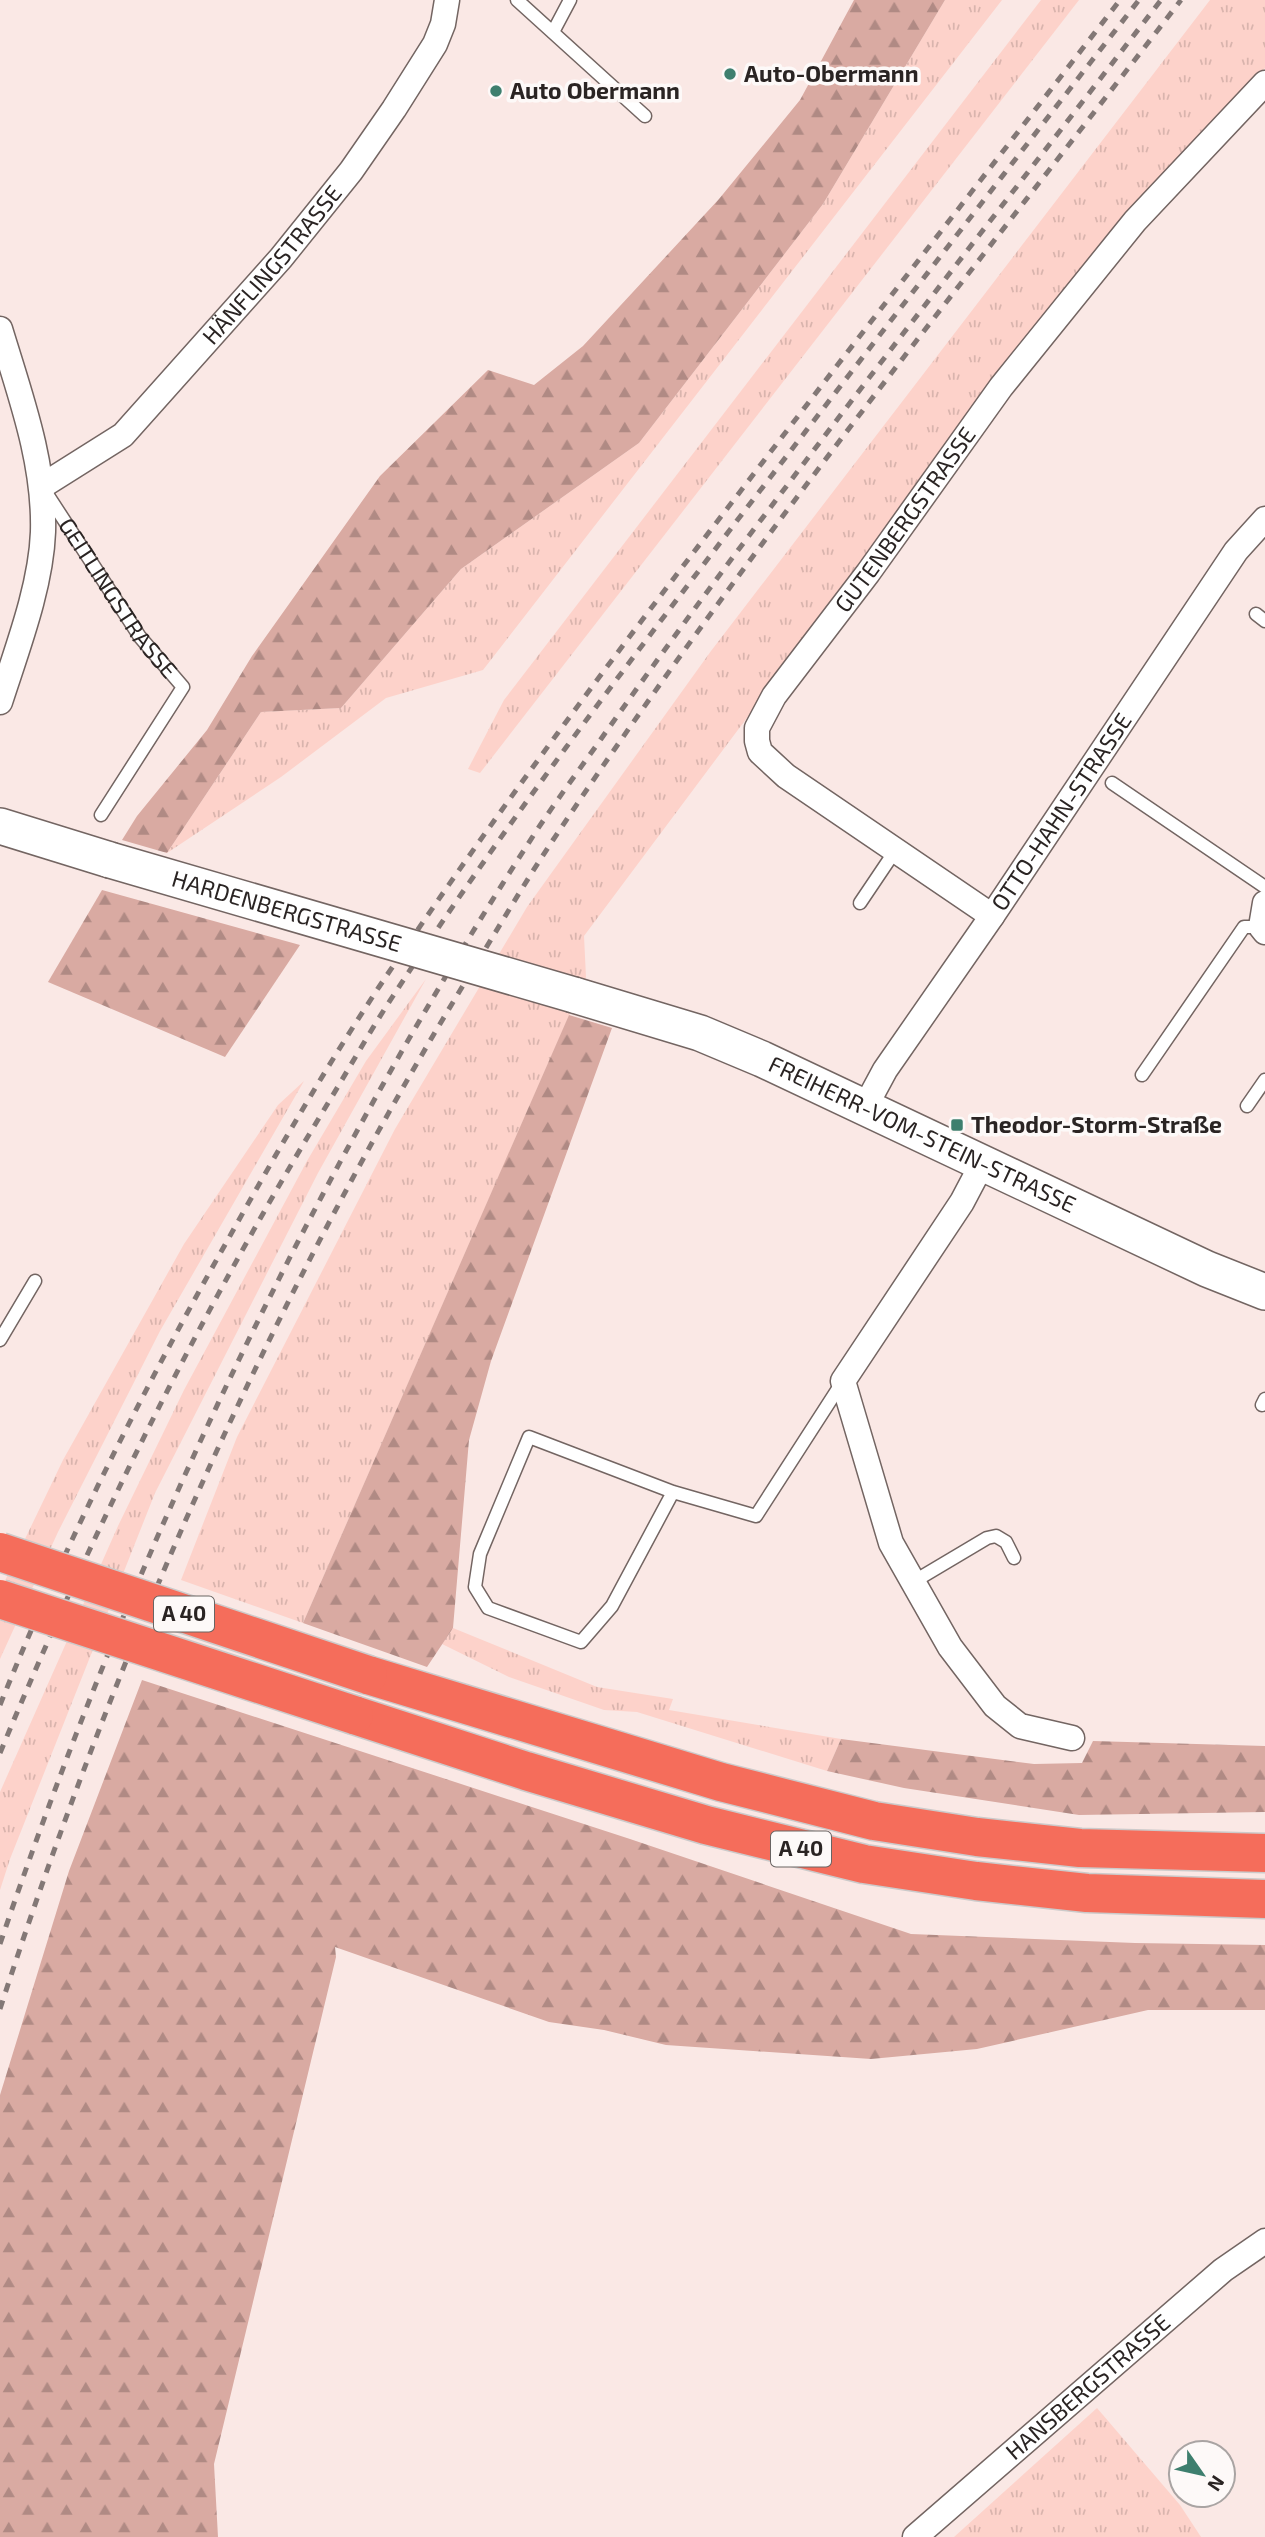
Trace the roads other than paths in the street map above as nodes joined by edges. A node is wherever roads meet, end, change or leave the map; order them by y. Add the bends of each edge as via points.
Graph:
1 (447, 0) edge
2 (517, 0) edge
3 (570, 0) edge
4 (552, 32) junction
5 (1265, 83) edge
6 (645, 116) dead end
7 (0, 329) edge
8 (42, 486) junction
9 (1265, 519) edge
10 (0, 702) edge
11 (1112, 783) dead end
12 (101, 815) dead end
13 (0, 826) edge
14 (895, 851) junction
15 (1265, 887) edge
16 (860, 903) dead end
17 (992, 916) junction
18 (1264, 921) edge
19 (574, 995) joint
20 (1142, 1074) dead end
21 (1265, 1080) edge
22 (1247, 1105) dead end
23 (864, 1109) junction
24 (982, 1164) junction
25 (36, 1281) dead end
26 (1265, 1292) edge
27 (0, 1340) edge
28 (843, 1381) junction
29 (673, 1492) junction
30 (0, 1552) edge
31 (1014, 1558) dead end
32 (913, 1582) junction
33 (0, 1600) edge
34 (1072, 1738) dead end
35 (1265, 1853) edge
36 (1265, 1899) edge
37 (1265, 2241) edge
38 (915, 2537) edge

1 - 8 street, HÄNFLINGSTRASSE via 435,44 394,109 281,258 123,435
2 - 4 lane
3 - 4 lane
4 - 6 lane
5 - 14 street, GUTENBERGSTRASSE via 1135,221 1002,387 774,696 757,728 760,752 786,776
7 - 8 street, GEITLINGSTRASSE via 31,431
8 - 10 street, GEITLINGSTRASSE via 43,534 33,596
8 - 12 lane, GEITLINGSTRASSE via 140,637 183,687
9 - 17 street, OTTO-HAHN-STRASSE via 1236,551
11 - 15 lane
13 - 19 street, HARDENBERGSTRASSE, bridge
14 - 16 lane
14 - 17 street, GUTENBERGSTRASSE
17 - 23 street, OTTO-HAHN-STRASSE via 885,1070
18 - 20 lane via 1244,927
19 - 23 street, FREIHERR-VOM-STEIN-STRASSE via 700,1033
21 - 22 lane
23 - 24 street, FREIHERR-VOM-STEIN-STRASSE
24 - 26 street, FREIHERR-VOM-STEIN-STRASSE
24 - 28 street via 962,1202
25 - 27 lane
28 - 29 lane via 757,1516
28 - 32 street via 891,1543
29 - 29 lane via 529,1437 480,1554 475,1587 488,1608 581,1642 612,1606
30 - 35 highway, A 40, bridge via 368,1675 721,1782 874,1821 1080,1848
31 - 32 lane via 1006,1542 996,1536
32 - 34 street via 950,1647 995,1706 1020,1726
33 - 36 highway, A 40, bridge via 526,1771 706,1825 864,1864 1087,1893
37 - 38 street, HANSBERGSTRASSE via 1223,2270

